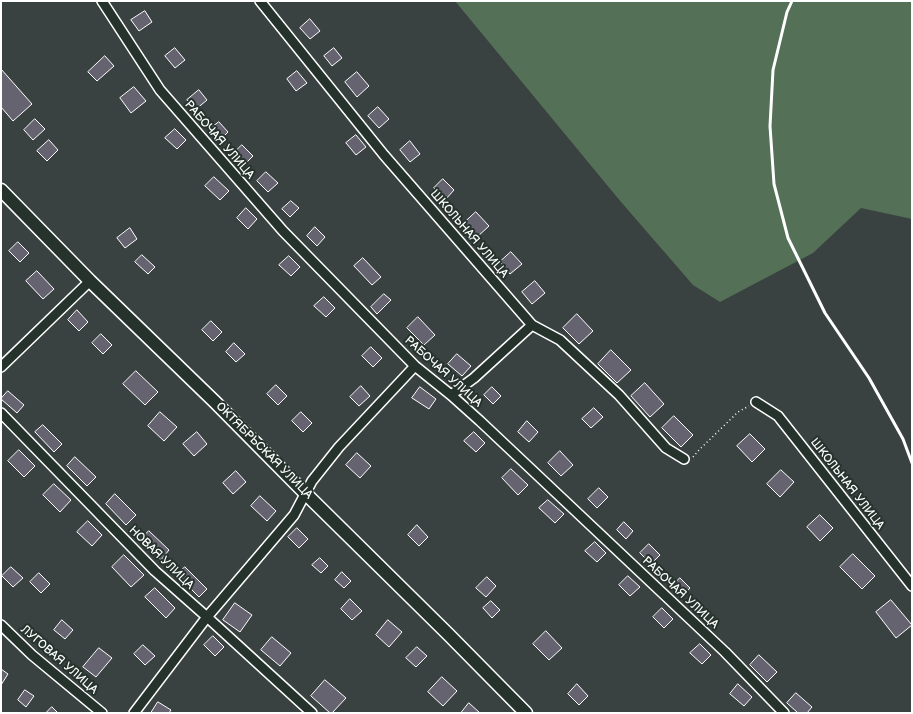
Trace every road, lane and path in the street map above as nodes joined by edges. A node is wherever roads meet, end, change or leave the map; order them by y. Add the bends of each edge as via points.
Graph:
1 (102, 1) edge
2 (260, 1) edge
3 (1, 190) edge
4 (90, 281) junction
5 (532, 325) junction
6 (415, 366) junction
7 (1, 367) edge
8 (451, 395) junction
9 (756, 402) joint
10 (1, 413) edge
11 (684, 459) joint
12 (305, 493) junction
13 (912, 586) edge
14 (207, 617) junction
15 (1, 626) edge
16 (102, 713) edge
17 (134, 713) edge
18 (312, 713) edge
19 (526, 713) edge
20 (784, 713) edge

1 - 6 street, РАБОЧАЯ УЛИЦА via 160,90 283,231
2 - 5 street, ШКОЛЬНАЯ УЛИЦА via 384,155
3 - 4 street, ОКТЯБРЬСКАЯ УЛИЦА
4 - 7 street
4 - 12 street, ОКТЯБРЬСКАЯ УЛИЦА
5 - 8 street via 474,378
5 - 11 street, ШКОЛЬНАЯ УЛИЦА via 560,340 619,395 666,448
6 - 8 street, РАБОЧАЯ УЛИЦА
6 - 12 street via 339,447
8 - 20 street, РАБОЧАЯ УЛИЦА via 725,652
9 - 11 path via 738,412 693,458
9 - 13 street, ШКОЛЬНАЯ УЛИЦА via 778,416
10 - 14 street, НОВАЯ УЛИЦА via 155,571
12 - 14 street via 294,515
12 - 19 street, ОКТЯБРЬСКАЯ УЛИЦА
14 - 17 street
14 - 18 street, НОВАЯ УЛИЦА
15 - 16 street, ЛУГОВАЯ УЛИЦА

